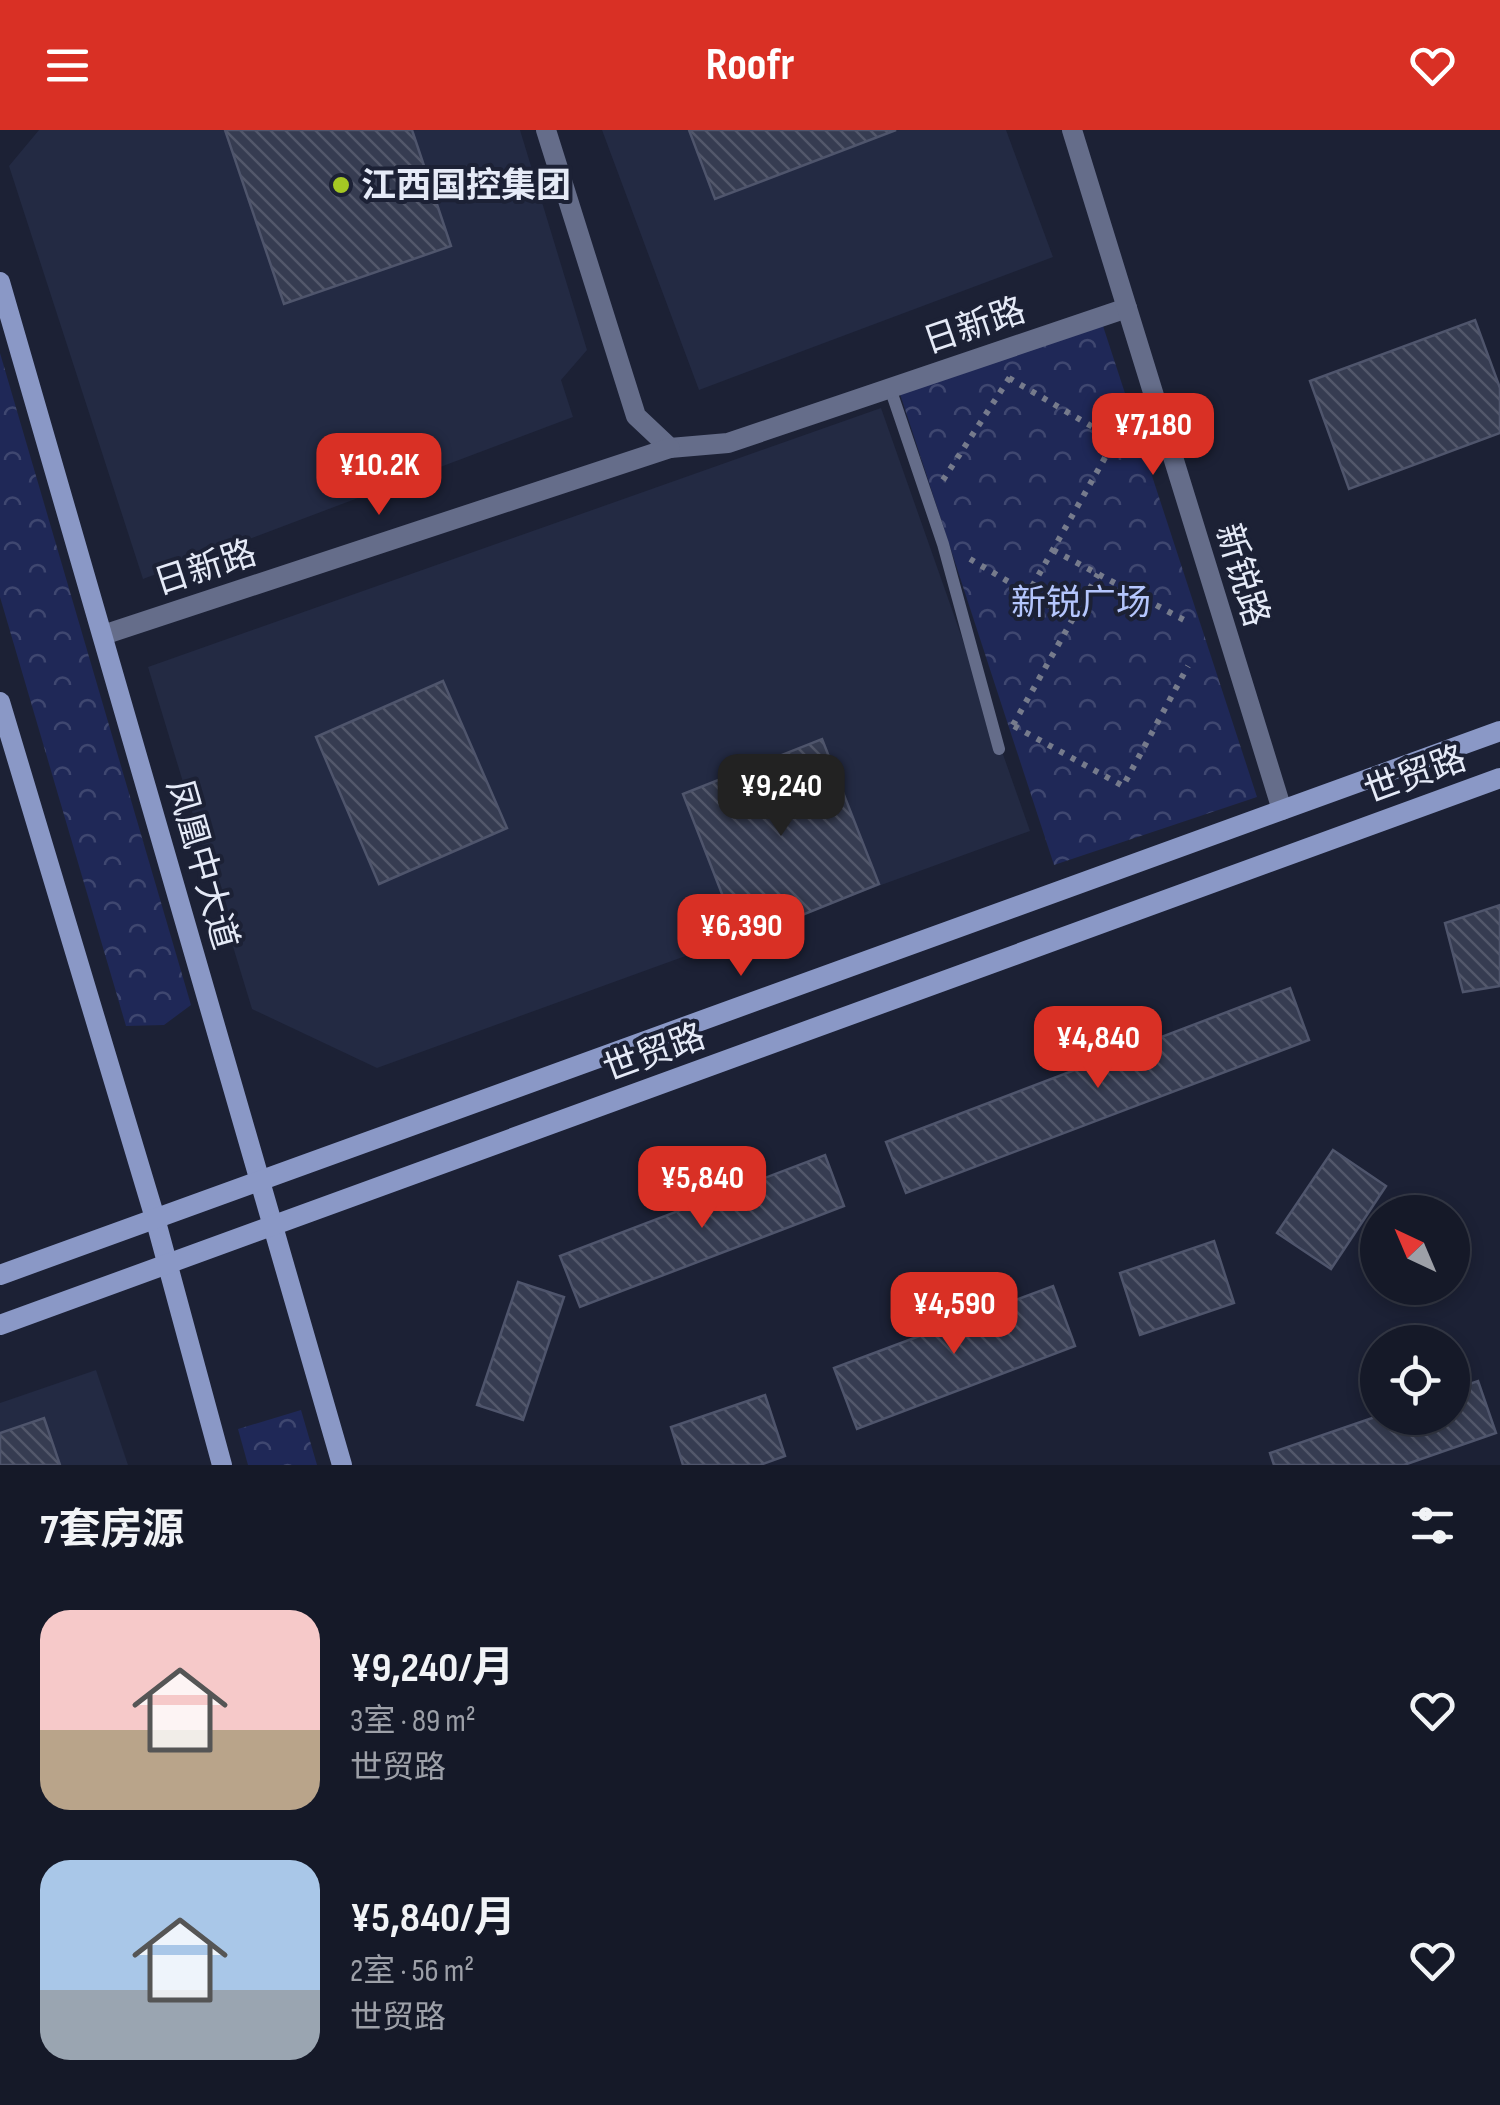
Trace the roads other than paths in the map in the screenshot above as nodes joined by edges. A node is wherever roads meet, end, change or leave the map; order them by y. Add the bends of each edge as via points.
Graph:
1 (546, 130) edge
2 (1072, 130) edge
3 (0, 282) edge
4 (1126, 308) junction
5 (890, 388) junction
6 (670, 448) junction
7 (103, 635) junction
8 (0, 702) edge
9 (1500, 731) edge
10 (999, 749) road end
11 (1500, 778) edge
12 (1282, 810) junction
13 (260, 1180) junction
14 (154, 1218) junction
15 (273, 1226) junction
16 (167, 1264) junction
17 (0, 1275) edge
18 (0, 1324) edge
19 (222, 1465) edge
20 (342, 1465) edge

1 - 6 street via 636,416
2 - 4 street, 新锐路
3 - 7 main road, 凤凰中大道
4 - 5 street, 日新路
4 - 12 street, 新锐路
5 - 6 street, 日新路 via 728,443
5 - 10 lane via 943,544
6 - 7 street, 日新路
7 - 13 main road, 凤凰中大道
8 - 14 main road
9 - 12 main road, 世贸路
11 - 15 main road, 世贸路
12 - 13 main road, 世贸路
13 - 14 main road, 世贸路
13 - 15 main road, 凤凰中大道
14 - 16 main road
14 - 17 main road, 世贸路
15 - 16 main road, 世贸路
15 - 20 main road, 凤凰中大道
16 - 18 main road, 世贸路
16 - 19 main road

